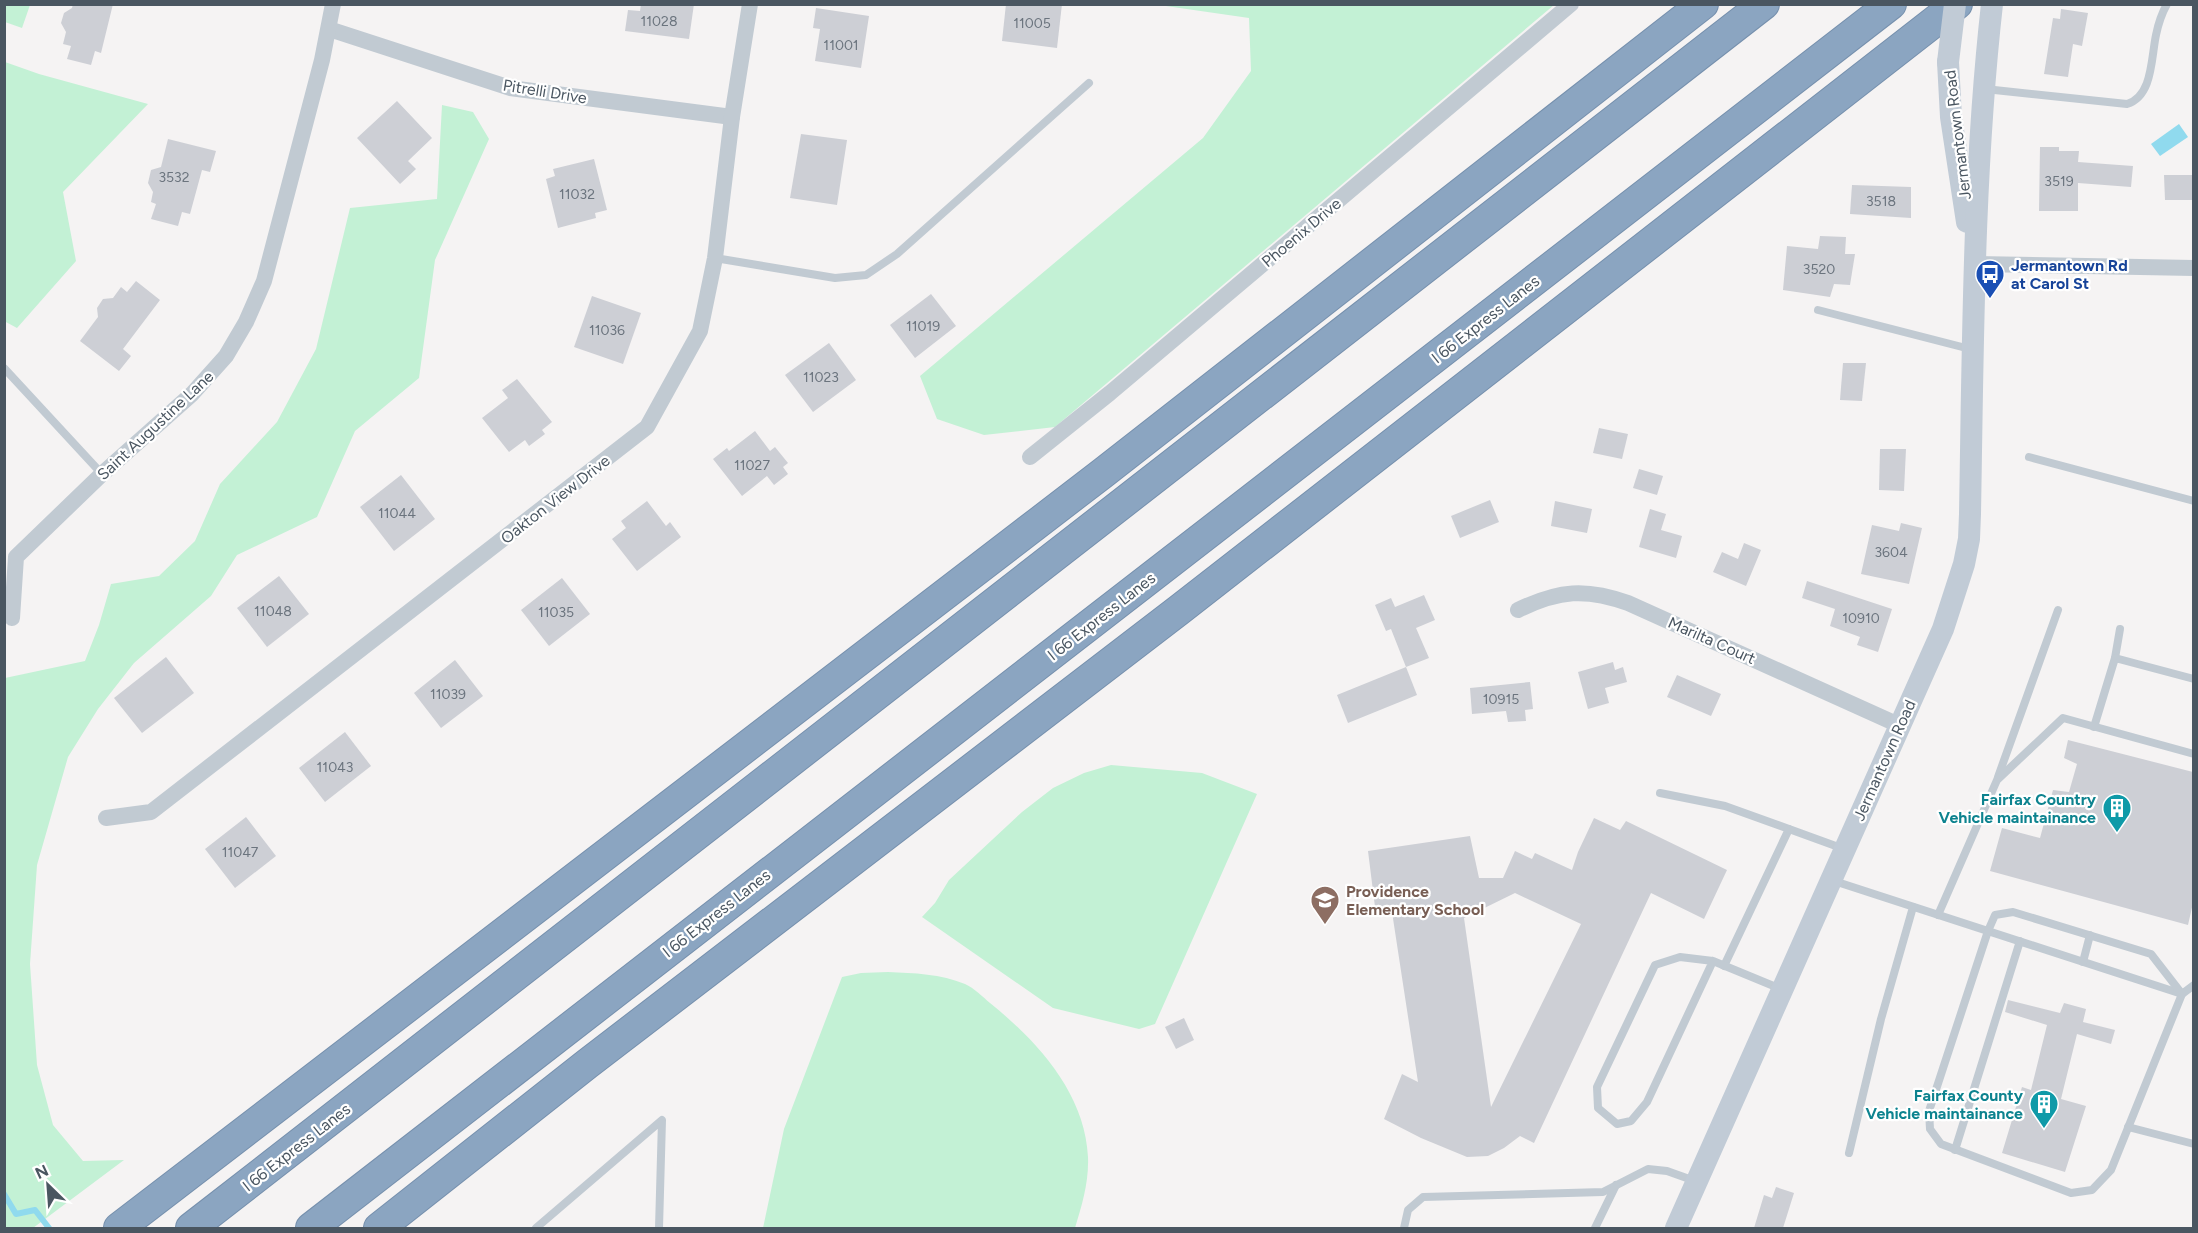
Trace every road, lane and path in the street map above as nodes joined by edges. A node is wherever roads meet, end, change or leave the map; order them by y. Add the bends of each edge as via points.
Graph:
1 (333, 4) edge
2 (750, 4) edge
3 (1571, 4) edge
4 (1703, 4) edge
5 (1764, 4) edge
6 (1891, 4) edge
7 (1956, 4) edge
8 (1992, 4) edge
9 (2167, 4) edge
10 (329, 30) junction
11 (1089, 83) dead end
12 (1984, 89) junction
13 (732, 117) junction
14 (716, 258) junction
15 (1975, 264) junction
16 (2193, 268) edge
17 (1818, 310) dead end
18 (1973, 350) junction
19 (4, 368) edge
20 (1030, 457) dead end
21 (2029, 457) dead end
22 (102, 474) junction
23 (2193, 501) edge
24 (1518, 610) dead end
25 (2058, 610) dead end
26 (12, 618) dead end
27 (2120, 629) dead end
28 (2115, 658) junction
29 (2193, 679) edge
30 (1901, 726) junction
31 (2094, 727) junction
32 (2193, 754) edge
33 (1997, 780) junction
34 (1660, 793) dead end
35 (106, 818) dead end
36 (1789, 829) junction
37 (1844, 849) junction
38 (1831, 879) junction
39 (1913, 907) junction
40 (1938, 915) junction
41 (1988, 931) junction
42 (2090, 935) junction
43 (2020, 941) junction
44 (1713, 961) junction
45 (2083, 962) junction
46 (1724, 966) junction
47 (2193, 985) edge
48 (1782, 989) junction
49 (2182, 994) junction
50 (2128, 1127) junction
51 (2193, 1144) edge
52 (1954, 1150) junction
53 (1849, 1153) dead end
54 (1696, 1182) junction
55 (1616, 1185) junction
56 (119, 1228) edge
57 (191, 1228) edge
58 (311, 1228) edge
59 (379, 1228) edge
60 (536, 1228) edge
61 (659, 1228) edge
62 (1404, 1228) edge
63 (1595, 1228) edge
64 (1676, 1228) edge

1 - 10 street, Saint Augustine Lane
2 - 13 street, Oakton View Drive
3 - 20 street, Phoenix Drive
4 - 56 highway via 1103,473
5 - 57 highway, I 66 Express Lanes
6 - 58 highway, I 66 Express Lanes
7 - 15 main road, Jermantown Road, bridge via 1948,62 1951,117
7 - 59 highway
8 - 12 main road, Jermantown Road
9 - 12 lane via 2156,32 2148,78 2136,101 2127,104
10 - 13 street, Pitrelli Drive via 510,88
10 - 22 street, Saint Augustine Lane via 264,281 246,322 226,356 192,394
11 - 14 lane via 897,254 866,275 836,278
12 - 15 main road, Jermantown Road
13 - 14 street, Oakton View Drive
14 - 35 street, Oakton View Drive via 700,331 647,427 151,812
15 - 16 street
15 - 18 main road, Jermantown Road
17 - 18 lane
18 - 30 main road, Jermantown Road via 1969,539 1943,629
19 - 22 lane
21 - 23 lane
22 - 26 street, Saint Augustine Lane via 16,557
24 - 30 street, Marilta Court via 1555,595 1606,595
25 - 33 lane
27 - 28 lane
28 - 29 lane
28 - 31 lane
30 - 37 main road, Jermantown Road
31 - 32 lane
31 - 33 lane via 2062,718
33 - 40 lane
34 - 36 lane via 1725,806
36 - 37 lane
36 - 46 lane
37 - 38 main road, Jermantown Road
38 - 39 lane
38 - 48 main road, Jermantown Road
39 - 40 lane
39 - 53 lane
40 - 41 lane
41 - 42 lane via 1995,915 2013,912
41 - 43 lane
41 - 52 lane via 1929,1111 1930,1129 1941,1144
42 - 45 lane
42 - 49 lane via 2151,954
43 - 45 lane
43 - 52 lane
44 - 44 lane via 1680,957 1655,964 1597,1087 1598,1107 1617,1124 1631,1120 1647,1102
44 - 46 lane
45 - 49 lane
46 - 48 lane
47 - 49 lane
48 - 54 main road, Jermantown Road
49 - 50 lane
50 - 51 lane
50 - 52 lane via 2111,1170 2092,1190 2071,1193
54 - 55 lane via 1667,1171 1648,1169
54 - 64 main road, Jermantown Road
55 - 62 lane via 1603,1192 1423,1197 1408,1210
55 - 63 lane
60 - 61 lane via 662,1120

